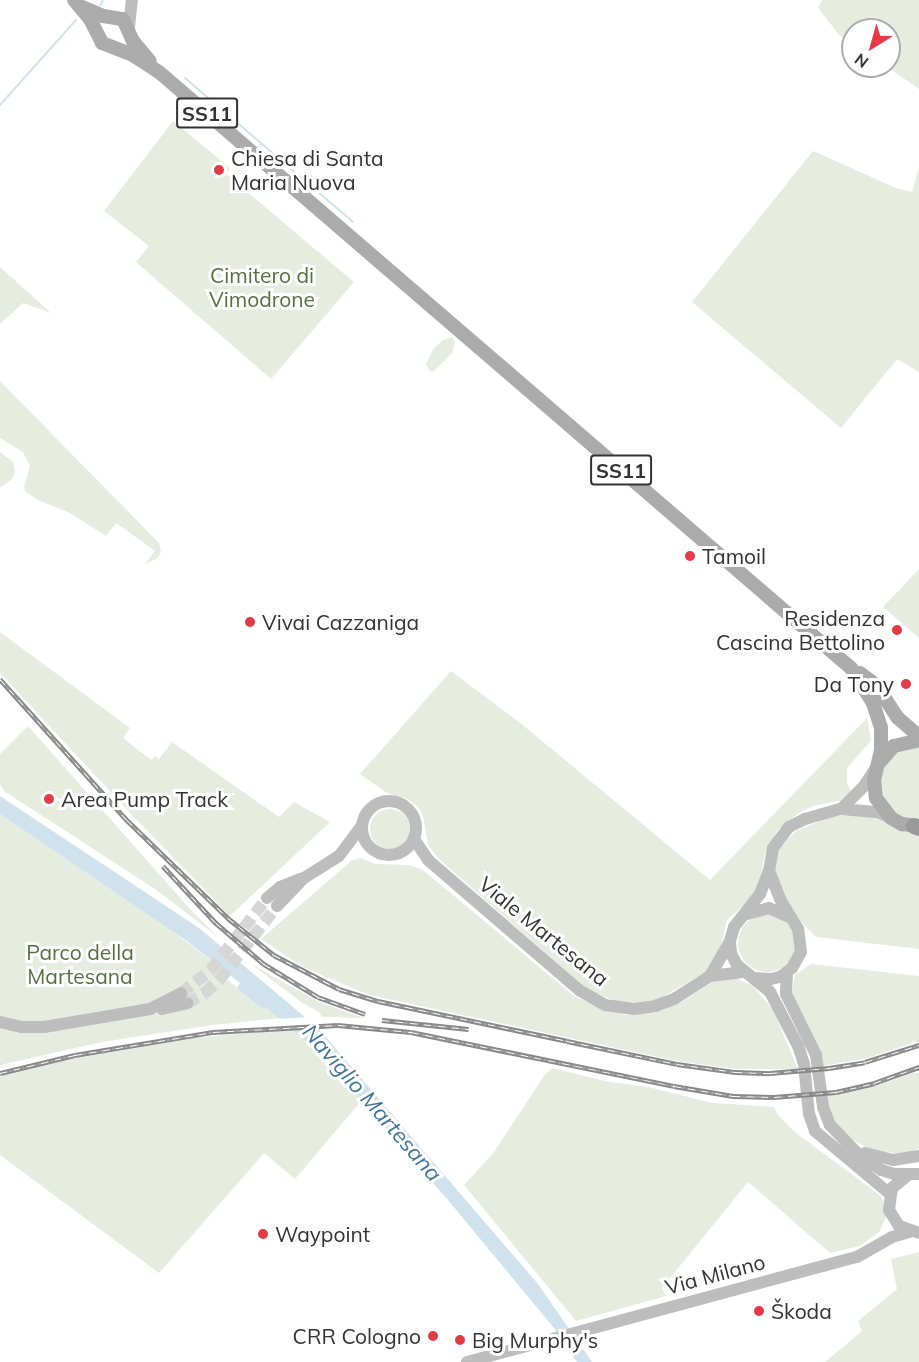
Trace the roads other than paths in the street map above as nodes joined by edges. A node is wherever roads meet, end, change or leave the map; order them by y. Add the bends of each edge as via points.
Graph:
1 (126, 0) edge
2 (132, 0) edge
3 (77, 3) edge
4 (110, 16) junction
5 (129, 30) junction
6 (97, 34) junction
7 (117, 48) junction
8 (159, 72) junction
9 (844, 662) junction
10 (919, 738) edge
11 (876, 767) junction
12 (841, 809) junction
13 (891, 818) junction
14 (362, 826) junction
15 (917, 827) edge
16 (414, 839) junction
17 (373, 850) junction
18 (402, 852) junction
19 (339, 856) junction
20 (428, 860) junction
21 (769, 872) junction
22 (272, 902) tunnel mouth
23 (744, 916) junction
24 (792, 920) junction
25 (730, 939) junction
26 (787, 973) junction
27 (748, 975) junction
28 (710, 976) junction
29 (184, 998) tunnel mouth
30 (0, 1022) edge
31 (843, 1140) junction
32 (919, 1156) edge
33 (914, 1174) edge
34 (890, 1194) junction
35 (890, 1213) junction
36 (914, 1232) edge
37 (882, 1241) junction
38 (467, 1362) edge

1 - 4 main road
2 - 5 main road
3 - 4 main road, SS11
3 - 6 main road, SS11
4 - 5 main road, SS11 via 123,19
4 - 6 main road via 99,24
5 - 7 main road via 126,42
5 - 8 main road, SS11 via 133,41
6 - 7 main road, SS11 via 102,43
7 - 8 main road, SS11
8 - 9 main road, SS11
9 - 10 main road, SS11 via 876,685 898,718
9 - 11 main road, SS11 via 860,679 878,716 882,742
10 - 11 main road, SS11 via 894,746
11 - 12 main road via 861,790
11 - 13 main road, SS11 via 876,798
12 - 13 main road via 878,812
12 - 21 main road via 805,819 787,829 773,848
13 - 15 main road
14 - 16 main road via 374,806 396,802 413,816
14 - 17 main road via 364,839
14 - 19 main road
16 - 18 main road
16 - 20 main road, Viale Martesana
17 - 18 main road via 384,855
17 - 19 main road
18 - 20 main road, Viale Martesana
19 - 22 main road
20 - 28 main road, Viale Martesana via 579,990 605,1005 634,1009 655,1006
21 - 23 main road via 760,894
21 - 24 main road
23 - 24 main road via 769,908
23 - 25 main road
24 - 26 main road via 802,944 798,959
25 - 27 main road via 733,957
25 - 28 main road, Viale Martesana
26 - 27 main road via 771,980
26 - 31 main road via 788,998 817,1058 824,1112
27 - 28 main road, Viale Martesana
27 - 34 main road via 770,992 798,1046 813,1128
29 - 30 main road via 142,1011 39,1028
31 - 32 main road via 881,1159
31 - 33 main road via 881,1170
33 - 34 main road via 896,1183
34 - 35 main road
35 - 36 main road via 897,1224
35 - 37 main road via 889,1230
36 - 37 main road, Via Milano
37 - 38 main road, Via Milano via 857,1257

